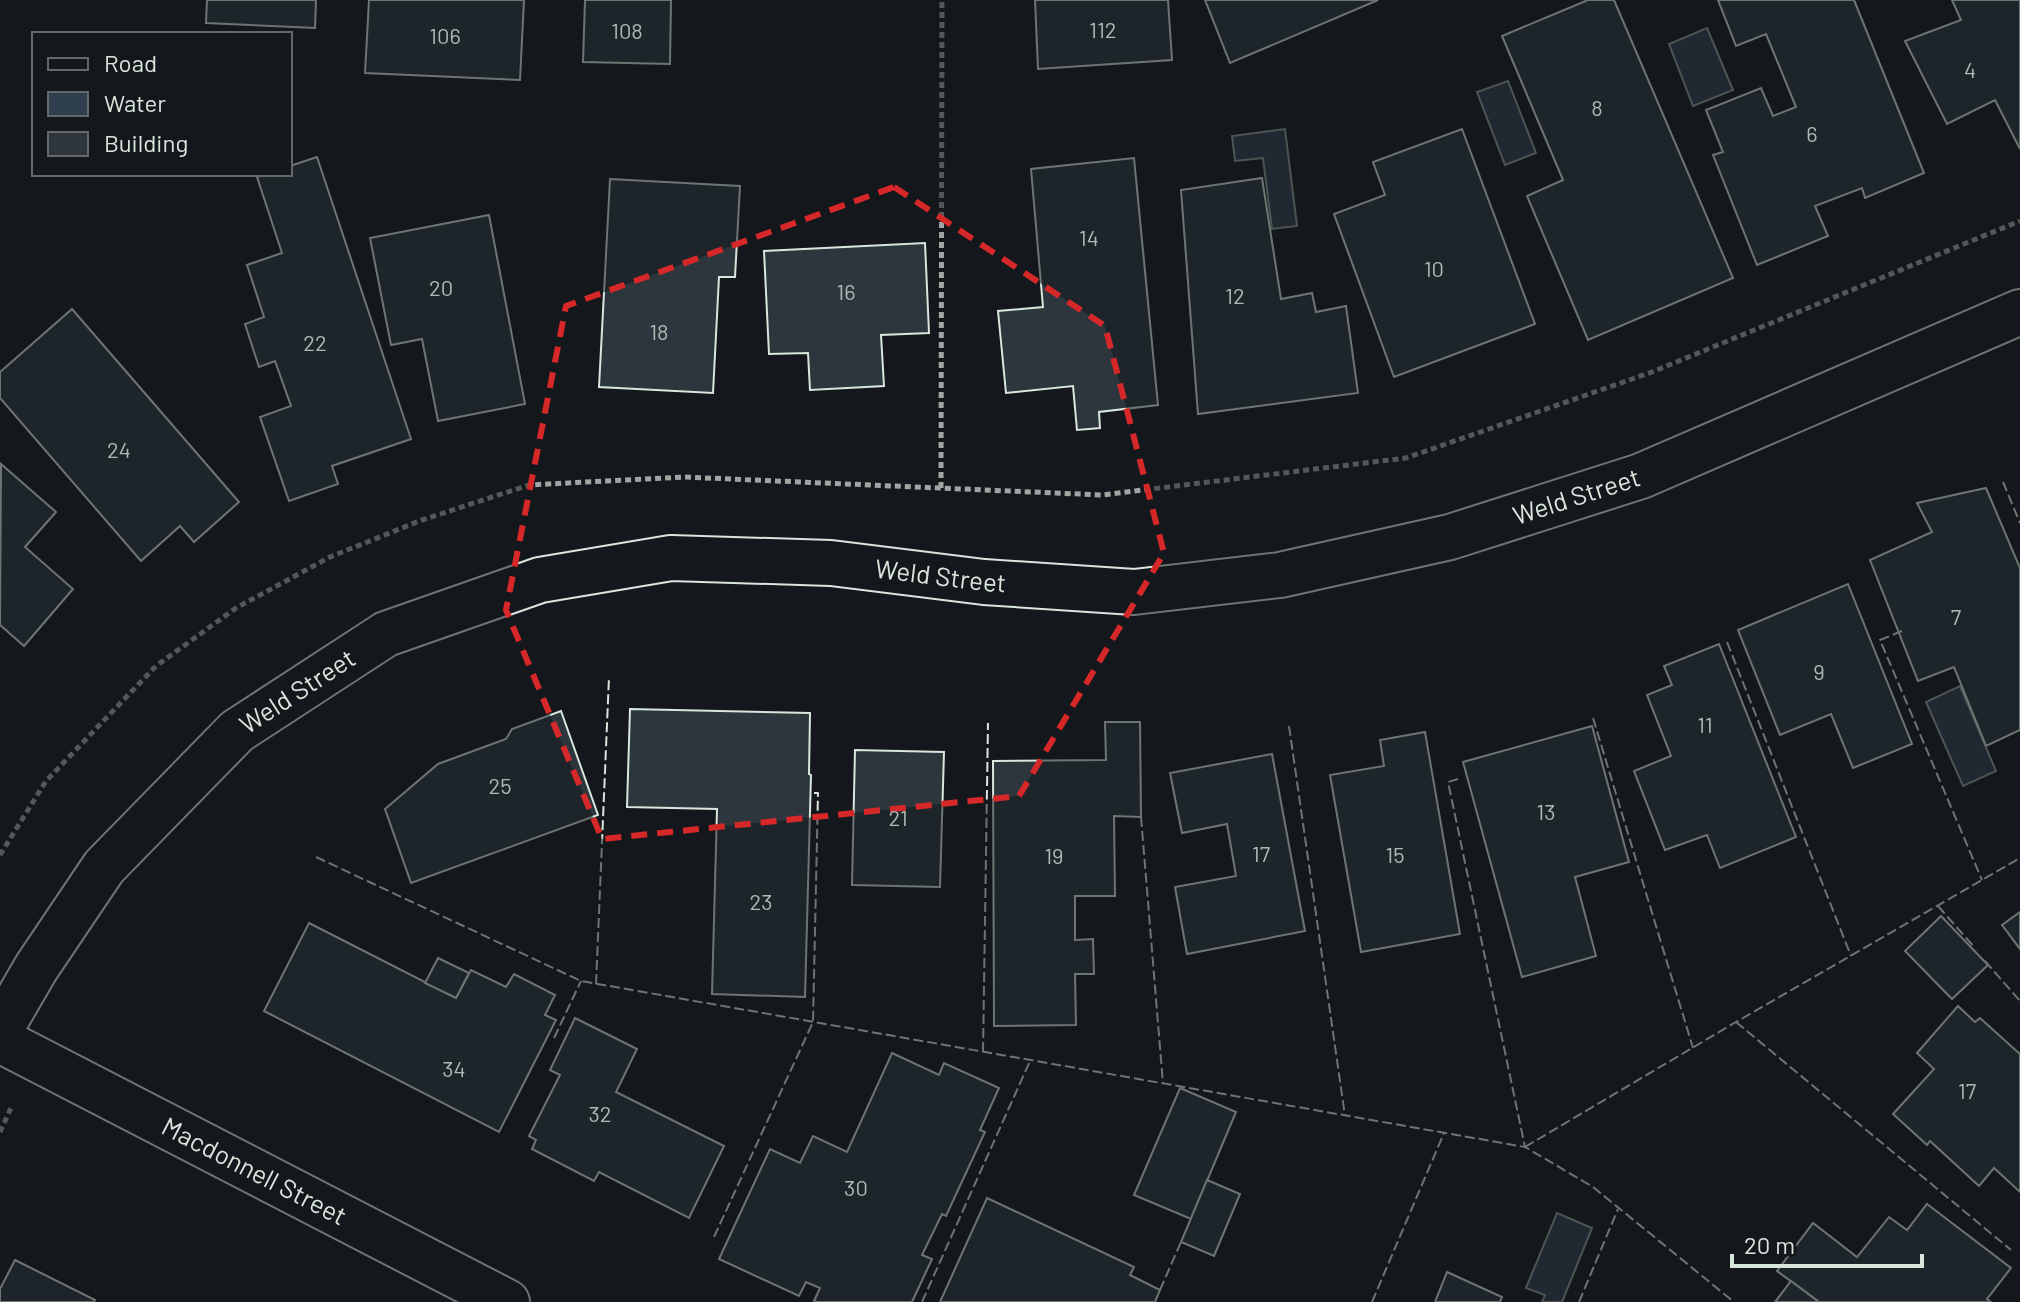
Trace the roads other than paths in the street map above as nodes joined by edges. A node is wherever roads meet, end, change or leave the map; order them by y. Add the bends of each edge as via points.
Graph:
1 (2020, 312) edge
2 (0, 1030) edge
3 (0, 1040) edge
4 (507, 1302) edge

1 - 2 street, Weld Street via 1641,476 1450,537 1280,575 1134,592 984,582 831,563 671,558 540,580 400,629 237,731 104,867
3 - 4 street, Macdonnell Street

